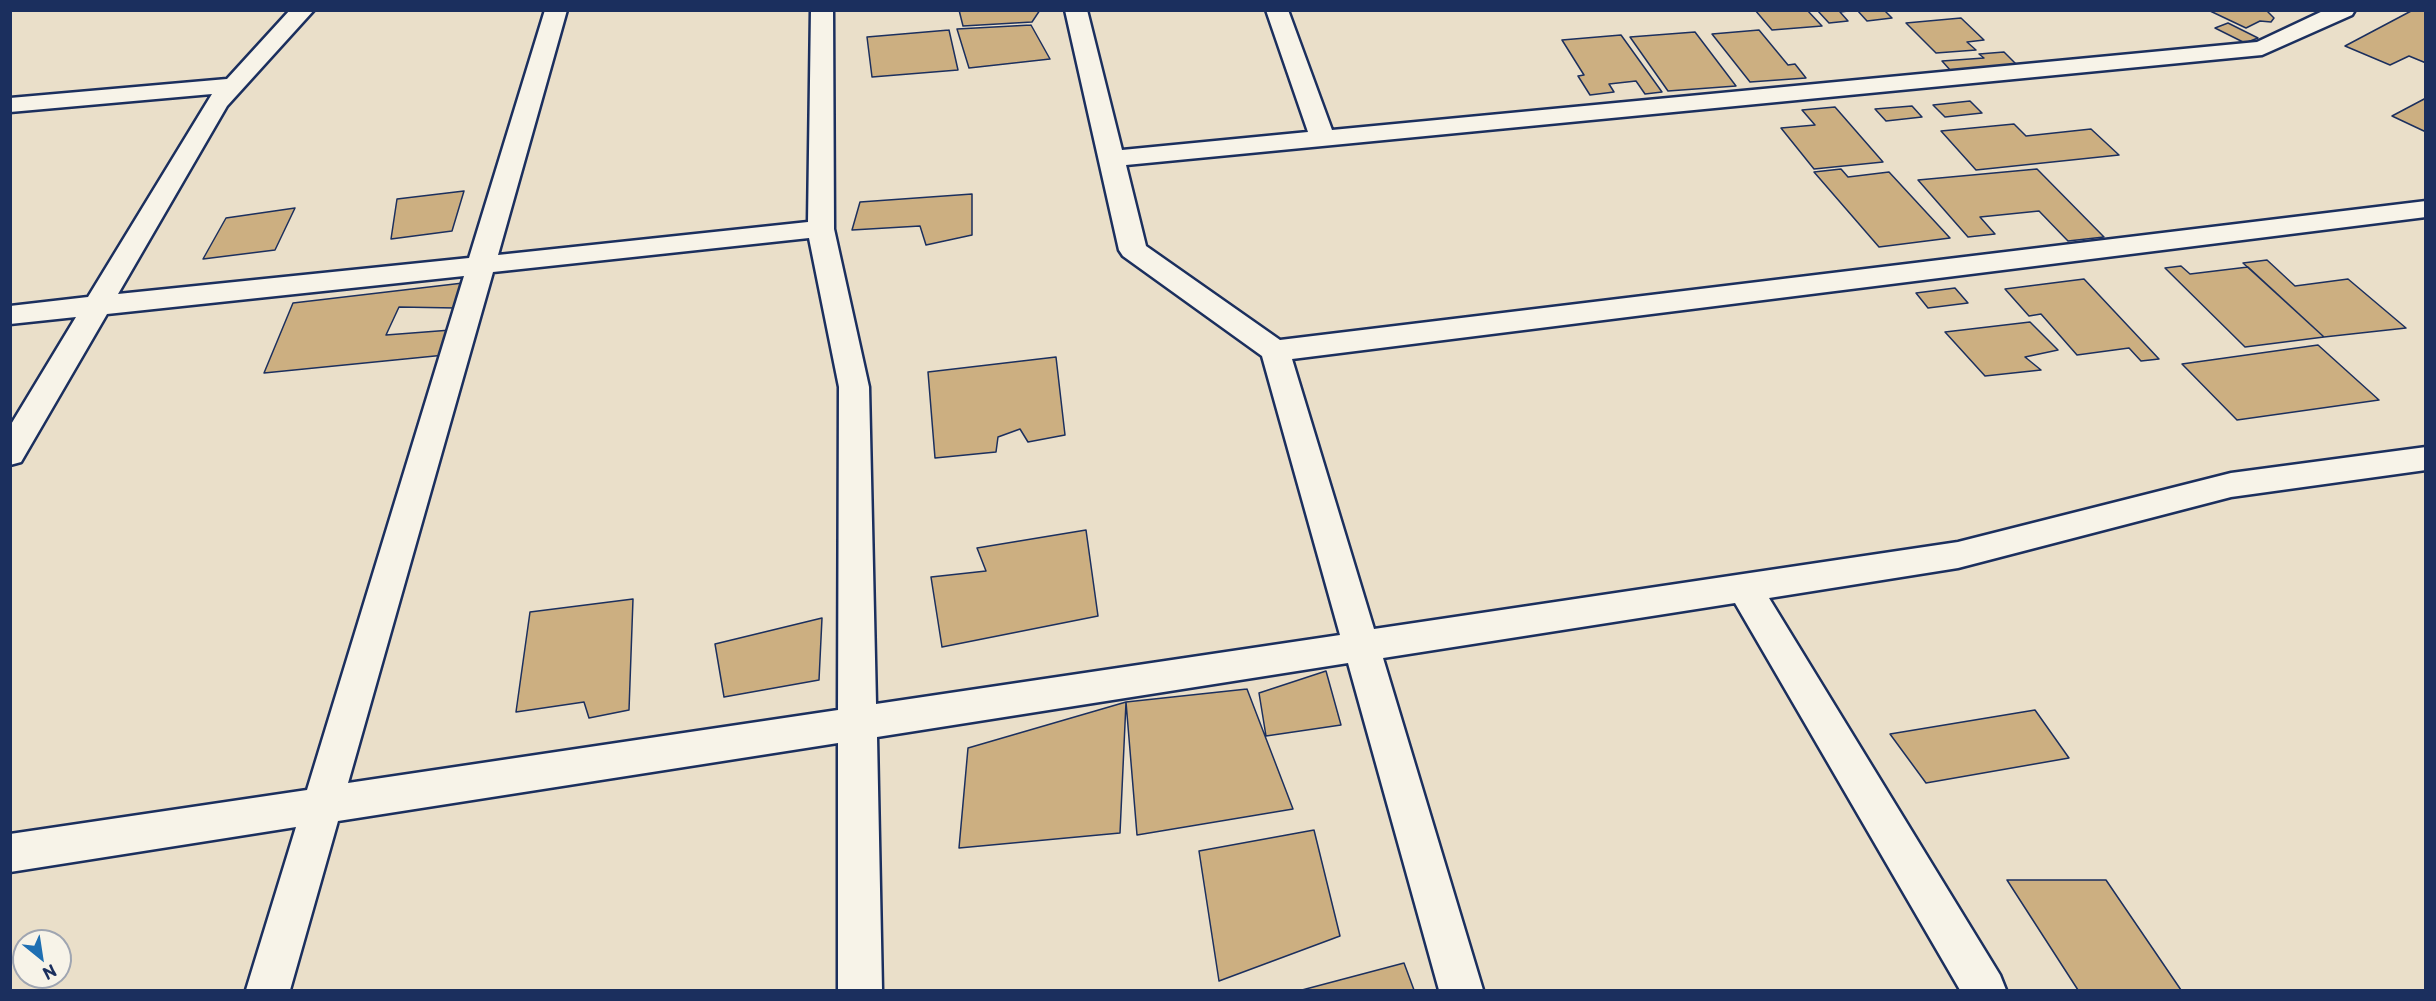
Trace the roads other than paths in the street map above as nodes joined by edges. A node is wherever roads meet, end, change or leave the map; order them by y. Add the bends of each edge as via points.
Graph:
1 (303, 10) edge
2 (556, 10) edge
3 (822, 10) edge
4 (1076, 10) edge
5 (1277, 10) edge
6 (2344, 10) edge
7 (234, 85) junction
8 (10, 105) edge
9 (1323, 139) junction
10 (1111, 159) junction
11 (2426, 209) edge
12 (821, 229) junction
13 (482, 265) junction
14 (98, 306) junction
15 (10, 315) edge
16 (1275, 351) junction
17 (10, 454) edge
18 (2426, 458) edge
19 (1744, 589) junction
20 (1361, 647) junction
21 (857, 724) junction
22 (323, 806) junction
23 (10, 853) edge
24 (268, 990) edge
25 (860, 990) edge
26 (1461, 990) edge
27 (1984, 990) edge

1 - 7 street
2 - 13 street
3 - 12 street
4 - 10 street
5 - 9 street
6 - 9 street via 2262,48
7 - 8 street
7 - 14 street via 217,103
9 - 10 street
10 - 16 street via 1133,250
11 - 16 street
12 - 13 street
12 - 21 street via 854,387
13 - 14 street
13 - 22 street
14 - 15 street
14 - 17 street
16 - 20 street
18 - 19 street via 2231,485 1958,555
19 - 20 street
19 - 27 street
20 - 21 street
20 - 26 street
21 - 22 street
21 - 25 street
22 - 23 street
22 - 24 street

